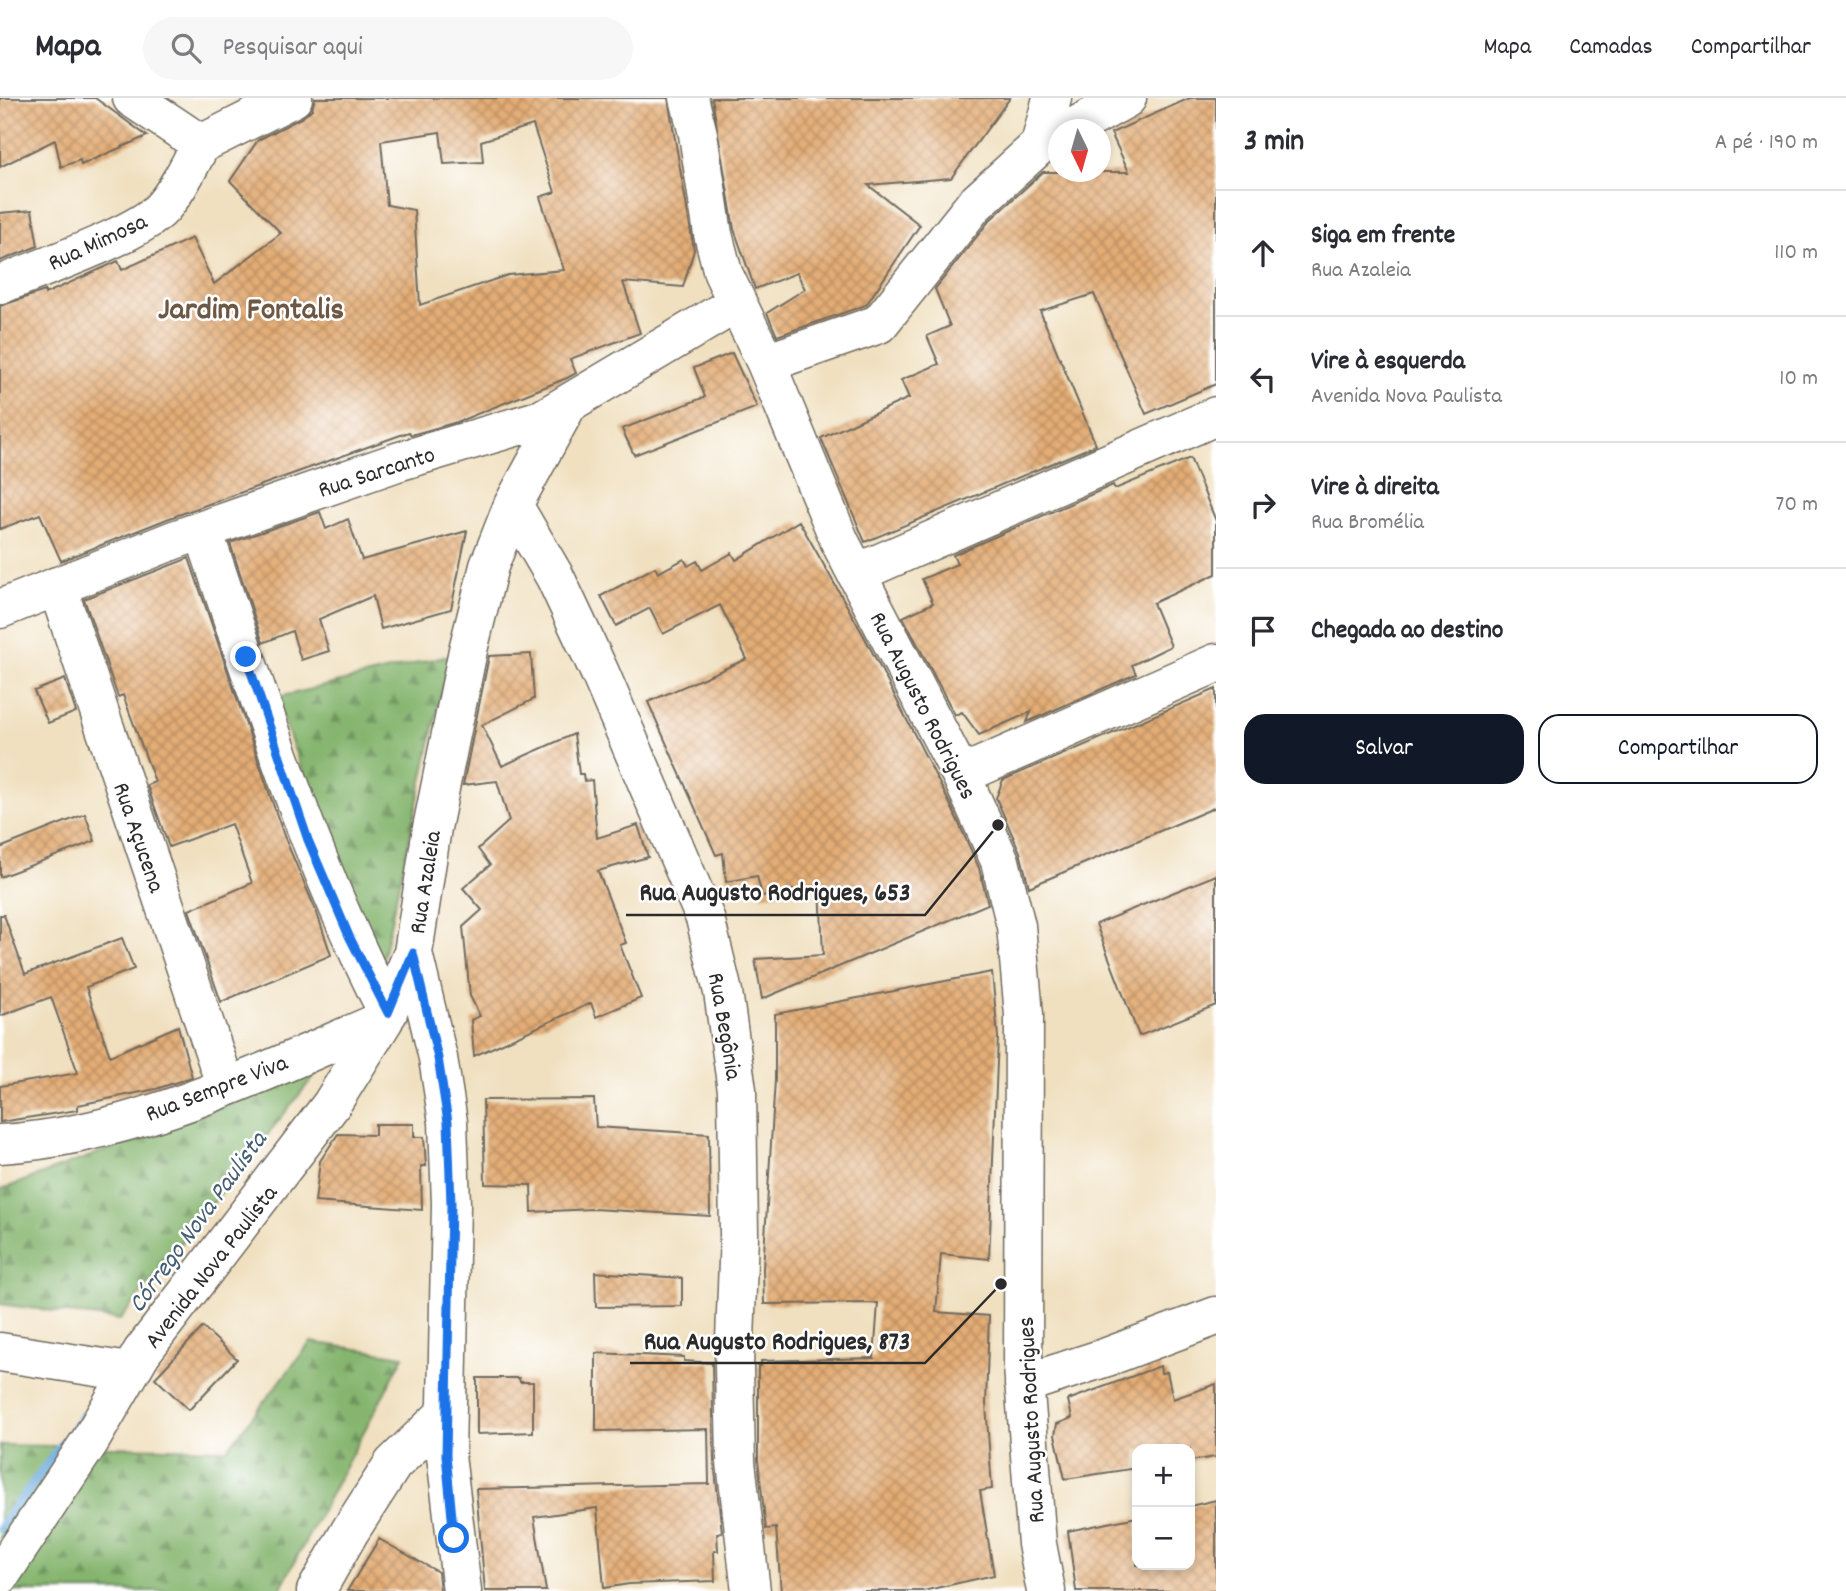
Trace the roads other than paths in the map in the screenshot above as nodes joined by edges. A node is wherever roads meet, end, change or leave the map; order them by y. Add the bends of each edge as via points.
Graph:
1 (132, 98) edge
2 (293, 98) edge
3 (689, 98) edge
4 (1052, 98) edge
5 (1127, 98) edge
6 (1054, 119) edge
7 (1089, 119) edge
8 (201, 144) junction
9 (1048, 144) edge
10 (0, 285) edge
11 (737, 303) junction
12 (766, 363) junction
13 (568, 404) junction
14 (1216, 416) edge
15 (513, 505) junction
16 (203, 530) junction
17 (857, 573) junction
18 (57, 586) junction
19 (0, 609) edge
20 (1216, 663) edge
21 (961, 775) junction
22 (413, 953) junction
23 (386, 1016) junction
24 (226, 1087) junction
25 (0, 1144) edge
26 (1216, 1316) edge
27 (0, 1352) edge
28 (130, 1372) junction
29 (1024, 1384) junction
30 (446, 1413) junction
31 (0, 1576) edge
32 (316, 1591) edge
33 (462, 1591) edge
34 (751, 1591) edge
35 (1046, 1591) edge

1 - 8 street
2 - 8 street
3 - 11 street, Rua Augusto Rodrigues via 713,233 723,273
4 - 6 street
5 - 7 street
8 - 10 street, Rua Mimosa via 166,202 139,225
9 - 12 street via 974,205 878,324
11 - 12 street, Rua Augusto Rodrigues
11 - 13 street, Rua Sarcanto
12 - 17 street, Rua Augusto Rodrigues
13 - 15 street, Rua Azaleia
13 - 16 street, Rua Sarcanto via 542,419
14 - 17 street
15 - 22 street, Rua Azaleia via 489,566 468,650 432,828
15 - 34 street, Rua Begônia via 555,578 600,673 705,918 723,992 737,1090 736,1462
16 - 18 street, Rua Sarcanto
16 - 23 street via 308,840
17 - 21 street, Rua Augusto Rodrigues
18 - 19 street, Rua Sarcanto
18 - 24 street, Rua Açucena
20 - 21 street
21 - 29 street, Rua Augusto Rodrigues via 1000,861 1016,926 1024,1015
22 - 23 street, Avenida Nova Paulista
22 - 30 street, Rua Azaleia via 448,1122 451,1204
23 - 24 street, Rua Sempre Viva
23 - 28 street, Avenida Nova Paulista via 298,1152
24 - 25 street, Rua Sempre Viva via 168,1109 80,1131
26 - 29 street
27 - 28 street
28 - 31 street, Avenida Nova Paulista
29 - 35 street, Rua Augusto Rodrigues via 1037,1544
30 - 32 street via 393,1464
30 - 33 street, Rua Azaleia via 446,1455

